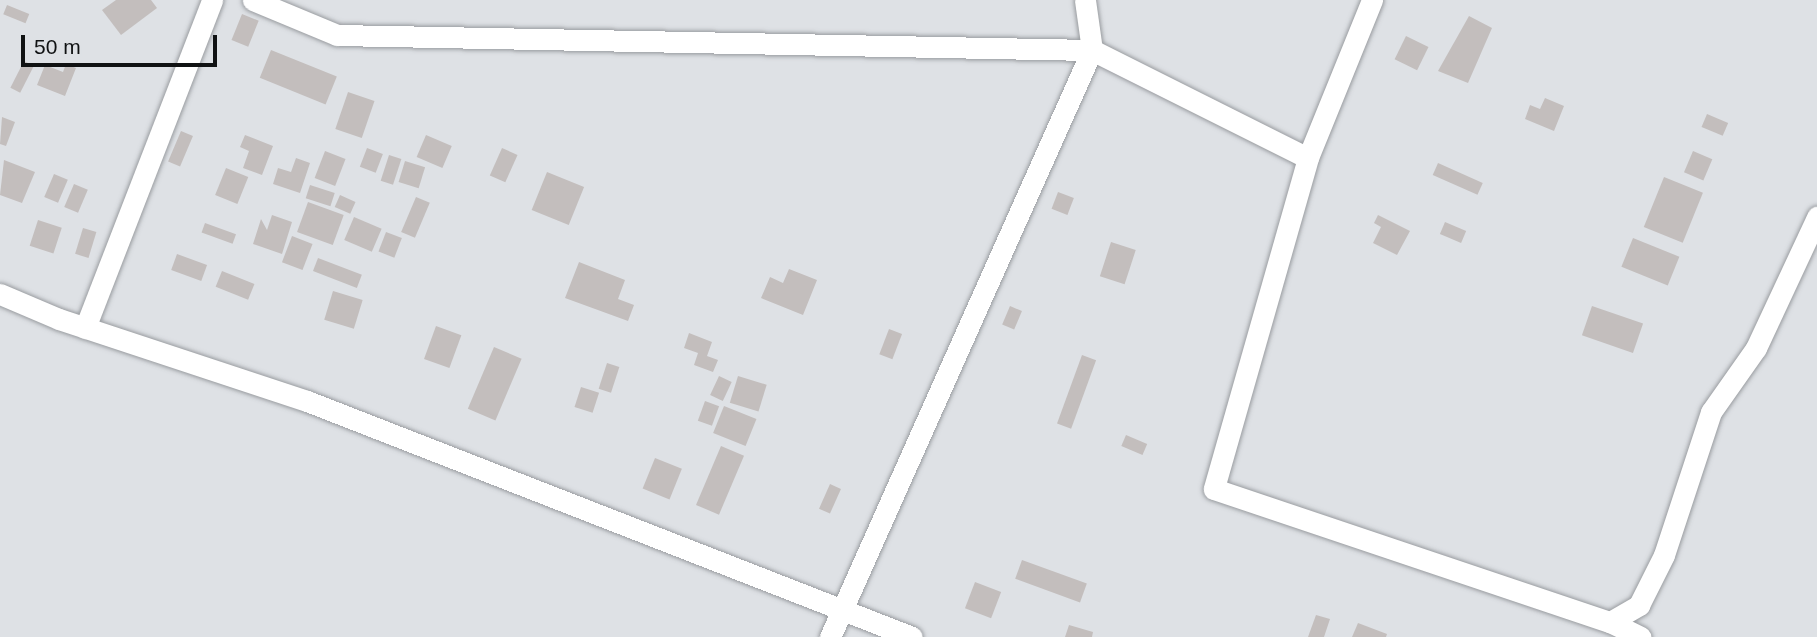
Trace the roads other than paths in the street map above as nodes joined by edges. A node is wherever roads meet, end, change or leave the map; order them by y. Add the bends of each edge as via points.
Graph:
1 (212, 0) edge
2 (253, 0) edge
3 (1085, 0) edge
4 (1372, 0) edge
5 (1091, 50) junction
6 (1308, 158) junction
7 (1817, 217) edge
8 (0, 294) edge
9 (85, 328) junction
10 (844, 609) junction
11 (1611, 622) junction
12 (830, 637) edge
13 (912, 637) edge
14 (1641, 637) edge

1 - 9 street
2 - 5 street via 337,35
3 - 5 street
4 - 6 street
5 - 6 street
5 - 10 street
6 - 11 street via 1214,489
7 - 11 street via 1756,348 1711,412 1664,555 1639,605
8 - 9 street
9 - 10 street via 307,401
10 - 12 street
10 - 13 street
11 - 14 street

